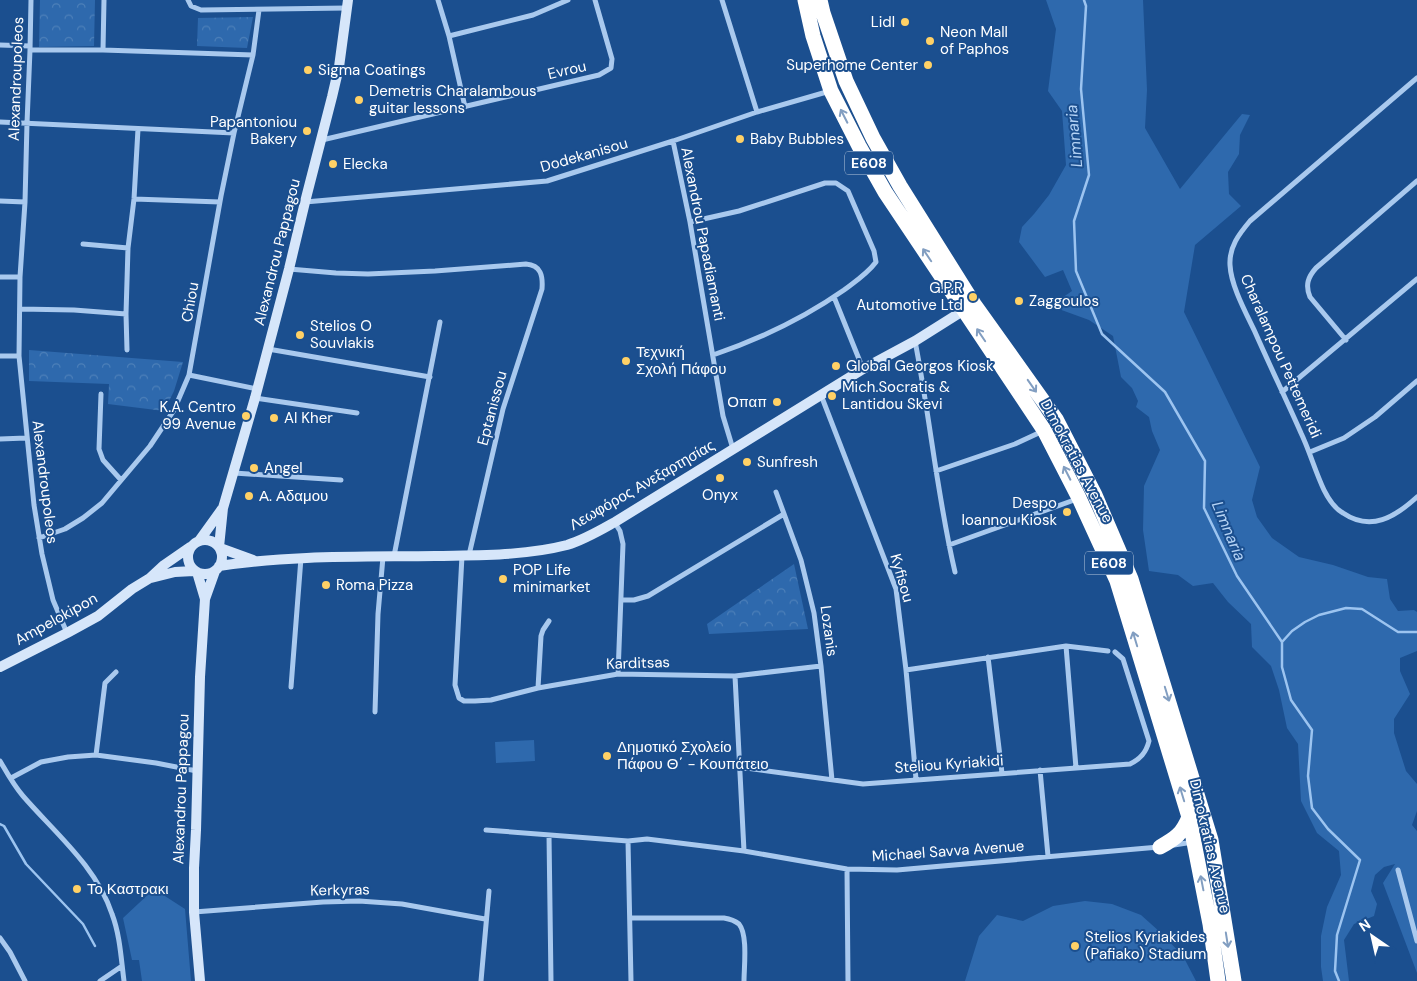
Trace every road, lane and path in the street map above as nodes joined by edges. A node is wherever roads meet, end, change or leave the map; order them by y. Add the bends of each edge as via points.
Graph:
1 (31, 0) edge
2 (104, 0) edge
3 (188, 0) edge
4 (438, 0) edge
5 (568, 0) edge
6 (595, 0) edge
7 (722, 0) edge
8 (805, 0) edge
9 (820, 0) edge
10 (347, 4) edge
11 (259, 10) junction
12 (448, 36) junction
13 (0, 45) edge
14 (30, 48) junction
15 (103, 50) junction
16 (253, 55) junction
17 (1417, 78) edge
18 (831, 91) junction
19 (465, 107) junction
20 (757, 112) junction
21 (0, 122) edge
22 (27, 123) junction
23 (138, 128) junction
24 (234, 133) junction
25 (322, 140) junction
26 (673, 141) junction
27 (1417, 181) edge
28 (134, 199) junction
29 (0, 201) edge
30 (25, 202) junction
31 (220, 202) junction
32 (305, 202) junction
33 (690, 222) junction
34 (83, 244) dead end
35 (128, 248) junction
36 (289, 269) junction
37 (0, 277) edge
38 (20, 277) junction
39 (1417, 279) edge
40 (834, 297) junction
41 (969, 307) junction
42 (20, 308) junction
43 (126, 314) junction
44 (440, 322) dead end
45 (1346, 340) junction
46 (915, 341) junction
47 (268, 349) junction
48 (127, 350) dead end
49 (713, 355) junction
50 (0, 356) edge
51 (18, 356) junction
52 (863, 369) junction
53 (189, 375) junction
54 (430, 377) junction
55 (1417, 381) edge
56 (1282, 392) junction
57 (101, 394) dead end
58 (256, 394) junction
59 (821, 395) junction
60 (356, 413) dead end
61 (1044, 430) junction
62 (26, 438) junction
63 (0, 440) edge
64 (733, 449) junction
65 (1310, 452) junction
66 (936, 471) junction
67 (233, 473) junction
68 (121, 480) junction
69 (341, 480) dead end
70 (776, 492) dead end
71 (1417, 497) edge
72 (1079, 498) junction
73 (223, 508) junction
74 (784, 514) junction
75 (615, 522) junction
76 (40, 538) junction
77 (194, 544) junction
78 (949, 545) junction
79 (219, 548) junction
80 (466, 555) junction
81 (383, 556) junction
82 (394, 556) junction
83 (301, 557) junction
84 (256, 561) junction
85 (217, 568) junction
86 (195, 571) junction
87 (955, 572) dead end
88 (150, 578) junction
89 (205, 599) junction
90 (621, 600) junction
91 (549, 621) dead end
92 (67, 633) junction
93 (1066, 646) junction
94 (988, 657) junction
95 (821, 666) junction
96 (0, 667) edge
97 (906, 670) junction
98 (116, 672) dead end
99 (618, 674) junction
100 (735, 676) junction
101 (291, 687) dead end
102 (538, 688) junction
103 (459, 698) joint
104 (375, 712) dead end
105 (96, 755) junction
106 (0, 761) edge
107 (739, 767) junction
108 (1076, 768) junction
109 (1040, 770) junction
110 (197, 771) junction
111 (1002, 773) junction
112 (11, 778) junction
113 (916, 779) junction
114 (832, 780) junction
115 (1189, 817) junction
116 (486, 830) dead end
117 (549, 835) junction
118 (1211, 840) junction
119 (628, 841) junction
120 (1194, 842) junction
121 (1160, 847) junction
122 (744, 852) junction
123 (1048, 856) junction
124 (847, 869) junction
125 (1398, 870) dead end
126 (489, 891) dead end
127 (194, 912) junction
128 (630, 918) junction
129 (485, 919) junction
130 (0, 938) edge
131 (1417, 941) edge
132 (122, 966) junction
133 (25, 981) edge
134 (100, 981) edge
135 (124, 981) edge
136 (200, 981) edge
137 (481, 981) edge
138 (551, 981) edge
139 (631, 981) edge
140 (744, 981) edge
141 (848, 981) edge
142 (1218, 981) edge
143 (1234, 981) edge

1 - 14 street, Alexandroupoleos
2 - 15 street
3 - 11 street via 191,6 201,10
4 - 12 street
5 - 12 street via 533,15
6 - 19 street, Evrou via 612,59 610,68 600,76
7 - 20 street
8 - 18 highway, Dimokratias Avenue / E608
9 - 41 highway, Dimokratias Avenue / E608 via 846,81 873,138
10 - 11 street
10 - 25 street, Alexandrou Pappagou via 339,67
11 - 16 street, Chiou
12 - 19 street
13 - 14 street
14 - 15 street
14 - 22 street, Alexandroupoleos
15 - 16 street
16 - 24 street, Chiou
17 - 56 street, Charalampou Pettemeridi via 1250,221 1232,246 1230,272 1234,284
18 - 20 street, Dodekanisou
41 -> 18 highway, Dimokratias Avenue / E608 via 885,192
19 - 25 street, Evrou
20 - 26 street, Dodekanisou
21 - 22 street
22 - 23 street
22 - 30 street, Alexandroupoleos
23 - 24 street
23 - 28 street
24 - 31 street, Chiou
25 - 32 street, Alexandrou Pappagou
26 - 32 street, Dodekanisou via 547,181
26 - 33 street, Alexandrou Papadiamanti
27 - 45 street via 1310,274 1307,283 1310,297
28 - 31 street
28 - 35 street
29 - 30 street
30 - 38 street, Alexandroupoleos
31 - 53 street, Chiou
32 - 36 street, Alexandrou Pappagou
33 - 40 street via 739,212 825,183 836,183 848,191 876,262 868,273
33 - 49 street, Alexandrou Papadiamanti
34 - 35 street
35 - 43 street
36 - 47 street, Alexandrou Pappagou
36 - 80 street, Eptanissou via 368,274 526,264 539,269 542,289 503,409
37 - 38 street
38 - 42 street, Alexandroupoleos
39 - 45 street
40 - 49 street via 792,322
40 - 52 street
41 - 46 street, Λεωφόρος Ανεξαρτησίας
61 -> 41 highway, Dimokratias Avenue / E608
41 -> 118 highway, Dimokratias Avenue / E608 via 1056,420 1095,495 1132,579
42 - 43 street
42 - 51 street, Alexandroupoleos
43 - 48 street
44 - 54 street
45 - 56 street
46 - 52 street, Λεωφόρος Ανεξαρτησίας
46 - 66 street
47 - 54 street
47 - 58 street, Alexandrou Pappagou
49 - 64 street, Alexandrou Papadiamanti via 723,416
50 - 51 street
51 - 62 street, Alexandroupoleos
52 - 59 street, Λεωφόρος Ανεξαρτησίας
53 - 58 street
53 - 68 street, Chiou via 172,414
54 - 82 street
55 - 65 street via 1344,438
56 - 65 street, Charalampou Pettemeridi
57 - 68 street via 101,454
58 - 60 street
58 - 67 street, Alexandrou Pappagou
59 - 64 street, Λεωφόρος Ανεξαρτησίας
59 - 97 street, Kyfisou via 896,589
61 - 66 street via 1015,444
72 -> 61 highway, Dimokratias Avenue / E608
62 - 63 street
62 - 76 street, Alexandroupoleos
64 - 75 street, Λεωφόρος Ανεξαρτησίας
65 - 71 street, Charalampou Pettemeridi via 1331,502 1341,513 1353,519 1368,522 1386,519
66 - 78 street
67 - 69 street
67 - 73 street, Alexandrou Pappagou
68 - 76 street, Chiou via 102,503 83,518
70 - 74 street, Lozanis
72 - 78 street
115 -> 72 highway, Dimokratias Avenue / E608 via 1118,581
73 - 77 street, Alexandrou Pappagou
73 - 79 street, Alexandrou Pappagou
74 - 90 street via 648,596
74 - 95 street, Lozanis via 808,586
75 - 80 street, Λεωφόρος Ανεξαρτησίας via 568,544 523,553
75 - 90 street via 624,544
76 - 92 street, Alexandroupoleos via 46,576
77 - 79 street via 212,541
77 - 86 street via 188,552 188,562
77 - 88 street, Ampelokipon
78 - 87 street
79 - 84 street, Λεωφόρος Ανεξαρτησίας
79 - 85 street via 222,556
80 - 82 street, Λεωφόρος Ανεξαρτησίας
80 - 103 street, Eptanissou via 455,686
81 - 82 street, Λεωφόρος Ανεξαρτησίας
81 - 83 street, Λεωφόρος Ανεξαρτησίας
81 - 104 street
83 - 84 street, Λεωφόρος Ανεξαρτησίας
83 - 101 street
84 - 85 street, Λεωφόρος Ανεξαρτησίας
85 - 86 street via 206,574
85 - 89 street, Alexandrou Pappagou
86 - 88 street, Ampelokipon
86 - 89 street, Alexandrou Pappagou
88 - 92 street, Ampelokipon via 98,616
89 - 110 street, Alexandrou Pappagou
90 - 99 street
91 - 102 street via 540,636
92 - 96 street, Ampelokipon
93 - 94 street
93 - 108 street
93 - 108 street, Steliou Kyriakidi via 1111,652 1123,659 1149,741 1142,756 1130,764
94 - 97 street
94 - 111 street
95 - 100 street, Karditsas
95 - 114 street, Lozanis
97 - 113 street, Kyfisou
98 - 105 street via 105,683
99 - 100 street, Karditsas
99 - 102 street, Karditsas
100 - 107 street
102 - 103 street, Karditsas via 491,700 469,702
105 - 110 street
105 - 112 street via 41,762
106 - 112 street
107 - 114 street, Steliou Kyriakidi
107 - 122 street
108 - 109 street, Steliou Kyriakidi
109 - 111 street, Steliou Kyriakidi
109 - 123 street
110 - 127 street, Alexandrou Pappagou
111 - 113 street, Steliou Kyriakidi
112 - 132 street via 22,795 95,878 112,913
113 - 114 street, Steliou Kyriakidi via 863,784
115 - 120 highway, Dimokratias Avenue / E608
115 - 121 highway via 1181,834
116 - 117 street, Michael Savva Avenue
117 - 119 street, Michael Savva Avenue
117 - 138 street
118 - 120 street, Michael Savva Avenue
118 -> 143 highway, Dimokratias Avenue / E608
119 - 122 street, Michael Savva Avenue via 646,839
119 - 128 street
120 - 121 street, Michael Savva Avenue
142 -> 120 highway, Dimokratias Avenue / E608
121 - 123 street, Michael Savva Avenue
122 - 124 street, Michael Savva Avenue
123 - 124 street, Michael Savva Avenue via 897,870
124 - 141 street
125 - 131 street
126 - 129 street
127 - 129 street, Kerkyras via 359,901 402,904
127 - 136 street, Alexandrou Pappagou
128 - 139 street
128 - 140 street via 734,920 740,925 744,938
129 - 137 street
130 - 133 street
132 - 134 street
132 - 135 street

